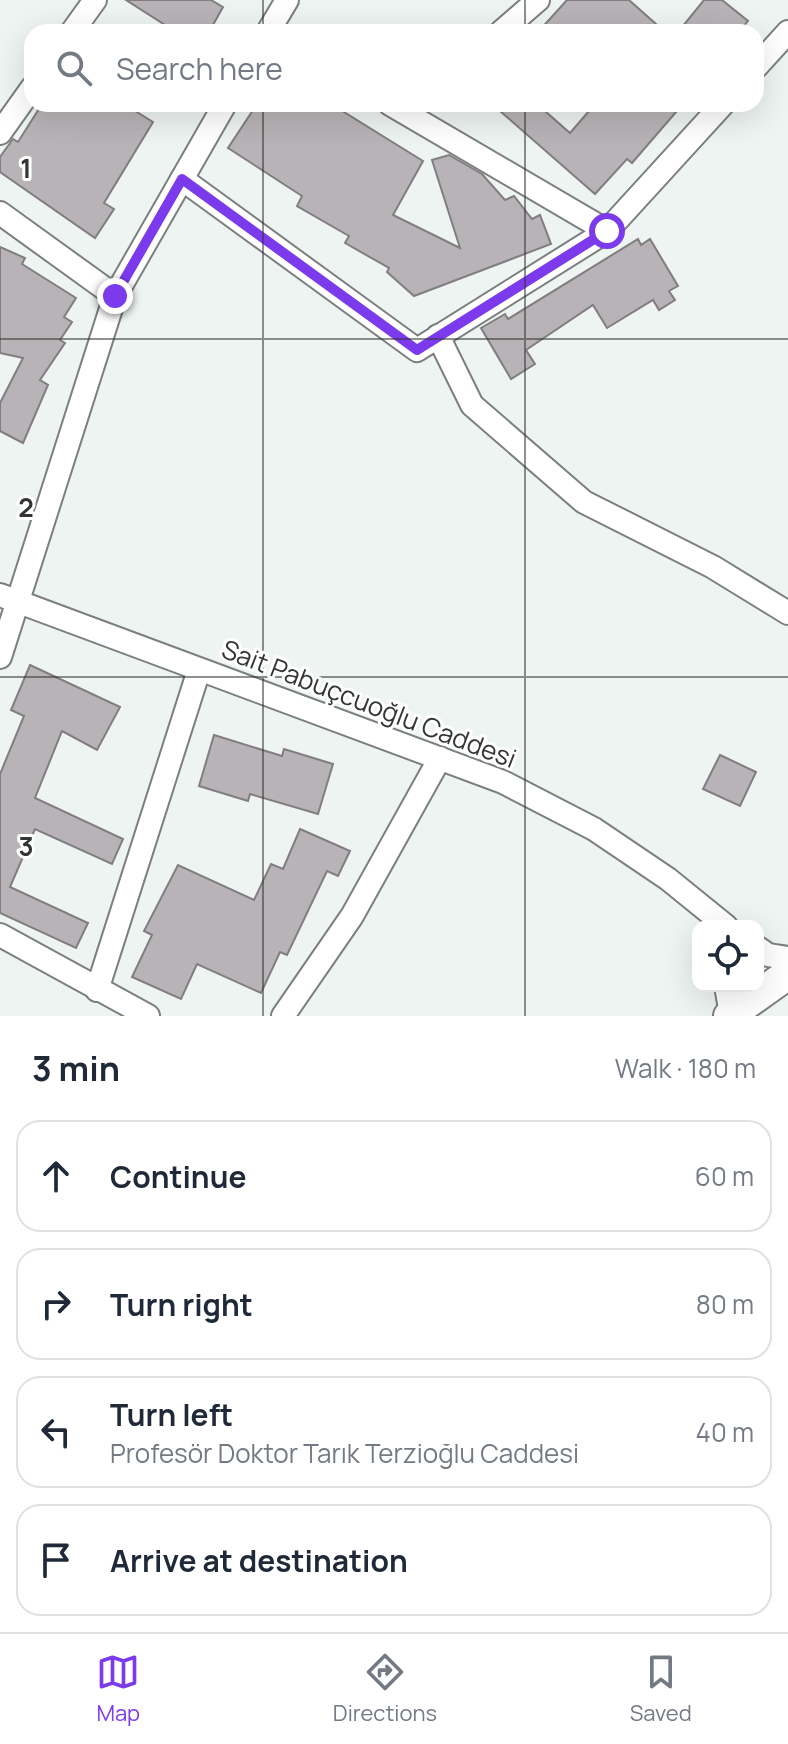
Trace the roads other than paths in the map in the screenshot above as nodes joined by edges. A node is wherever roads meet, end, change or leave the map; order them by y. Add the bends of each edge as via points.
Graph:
1 (95, 0) edge
2 (287, 0) edge
3 (538, 0) edge
4 (78, 24) edge
5 (273, 24) edge
6 (510, 24) edge
7 (788, 32) edge
8 (764, 58) edge
9 (24, 99) edge
10 (220, 112) edge
11 (412, 112) edge
12 (716, 112) edge
13 (0, 133) edge
14 (182, 179) junction
15 (0, 213) edge
16 (607, 231) junction
17 (115, 296) junction
18 (438, 336) junction
19 (8, 599) edge
20 (788, 613) edge
21 (0, 657) edge
22 (199, 670) junction
23 (440, 758) junction
24 (698, 904) junction
25 (710, 920) edge
26 (718, 920) edge
27 (0, 935) edge
28 (764, 952) edge
29 (788, 958) edge
30 (788, 974) edge
31 (97, 990) junction
32 (728, 1005) edge
33 (148, 1016) edge
34 (283, 1016) edge

1 - 4 street
2 - 5 street
3 - 6 street
7 - 8 street
9 - 13 street
10 - 14 street
11 - 16 street
12 - 16 street
14 - 17 street
14 - 18 street via 417,350
15 - 17 street
16 - 18 street
17 - 19 street
18 - 20 street via 472,405 584,502 713,567
19 - 21 street
19 - 22 street, Sait Pabuçcuoğlu Caddesi
22 - 23 street, Sait Pabuçcuoğlu Caddesi
22 - 31 street
23 - 24 street, Sait Pabuçcuoğlu Caddesi via 503,782 594,829
23 - 34 street via 352,916
24 - 25 street
24 - 26 street, Sait Pabuçcuoğlu Caddesi
27 - 31 street
28 - 29 street
30 - 32 street
31 - 33 street

